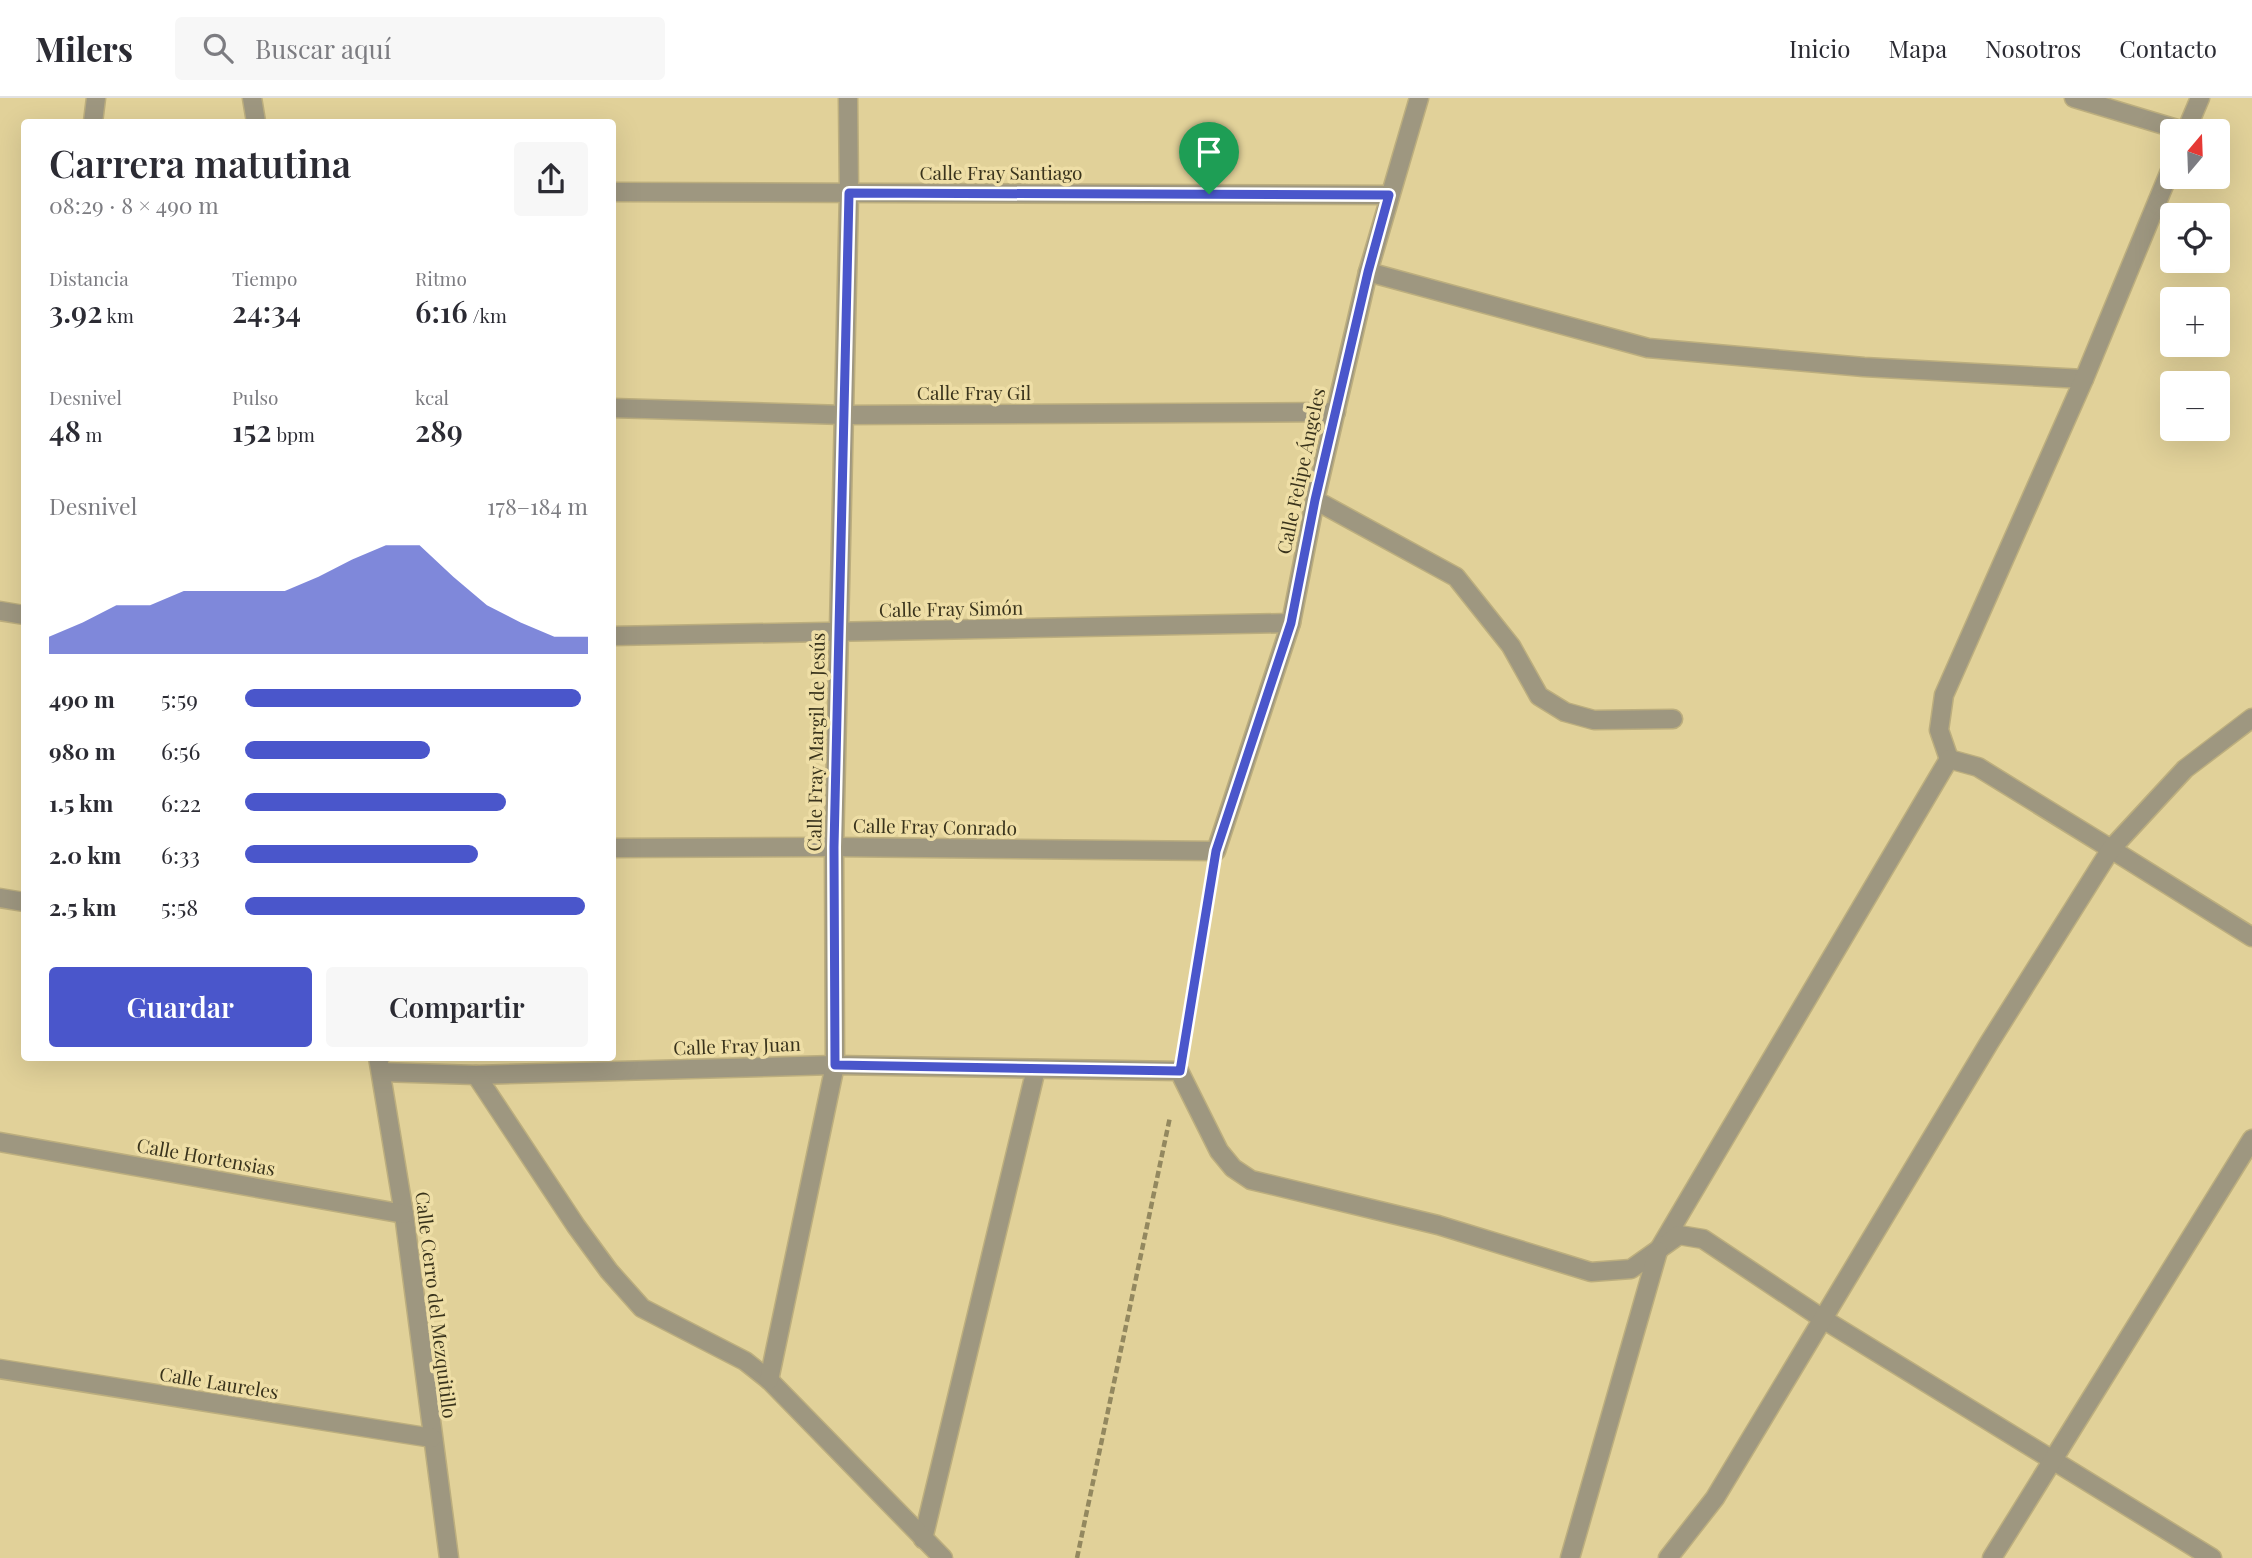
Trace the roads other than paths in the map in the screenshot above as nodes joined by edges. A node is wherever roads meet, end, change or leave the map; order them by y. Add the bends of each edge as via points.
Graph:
1 (96, 98) edge
2 (252, 98) edge
3 (848, 98) edge
4 (1419, 98) edge
5 (2074, 98) edge
6 (2200, 98) edge
7 (93, 119) edge
8 (256, 119) edge
9 (2190, 119) edge
10 (2160, 124) edge
11 (2162, 189) edge
12 (616, 192) edge
13 (849, 193) junction
14 (1389, 195) junction
15 (1368, 272) junction
16 (2084, 379) junction
17 (616, 408) edge
18 (1336, 412) junction
19 (844, 415) junction
20 (1315, 500) junction
21 (0, 611) edge
22 (21, 615) edge
23 (1291, 623) junction
24 (840, 633) junction
25 (616, 636) edge
26 (2252, 718) edge
27 (1673, 719) dead end
28 (1949, 758) junction
29 (834, 847) junction
30 (616, 848) edge
31 (2111, 849) junction
32 (1216, 851) joint
33 (0, 898) edge
34 (21, 902) edge
35 (2252, 937) edge
36 (379, 1064) edge
37 (835, 1065) junction
38 (1036, 1069) junction
39 (476, 1075) junction
40 (2252, 1139) edge
41 (0, 1142) edge
42 (404, 1214) junction
43 (1658, 1251) junction
44 (1822, 1319) junction
45 (0, 1369) edge
46 (769, 1380) junction
47 (432, 1438) junction
48 (2053, 1461) junction
49 (923, 1539) junction
50 (449, 1558) edge
51 (943, 1558) edge
52 (1570, 1558) edge
53 (1668, 1558) edge
54 (1992, 1558) edge
55 (2212, 1558) edge

1 - 7 street
2 - 8 street
3 - 13 street, Calle Fray Margil de Jesús
4 - 14 street, Calle Felipe Ángeles
5 - 10 street
6 - 9 street
11 - 16 street
12 - 13 street, Calle Fray Santiago
13 - 14 street, Calle Fray Santiago
13 - 19 street, Calle Fray Margil de Jesús
14 - 15 street, Calle Felipe Ángeles
15 - 16 street via 1648,348 1864,367
15 - 18 street, Calle Felipe Ángeles
16 - 28 street via 1944,695 1939,730
17 - 19 street, Calle Fray Gil
18 - 19 street, Calle Fray Gil
18 - 20 street, Calle Felipe Ángeles
19 - 24 street, Calle Fray Margil de Jesús
20 - 23 street, Calle Felipe Ángeles
20 - 27 street via 1457,578 1511,646 1539,696 1556,707 1594,720
21 - 22 street
23 - 24 street, Calle Fray Simón
23 - 32 street, Calle Felipe Ángeles
24 - 25 street, Calle Fray Simón
24 - 29 street, Calle Fray Margil de Jesús
26 - 31 street via 2185,769
28 - 31 street via 1978,767
28 - 43 street
29 - 30 street, Calle Fray Conrado
29 - 32 street, Calle Fray Conrado
29 - 37 street, Calle Fray Margil de Jesús
31 - 35 street
31 - 44 street
33 - 34 street
36 - 39 street, Calle Fray Juan
36 - 42 street, Calle Cerro del Mezquitillo
37 - 38 street, Calle Fray Juan
37 - 39 street, Calle Fray Juan
37 - 46 street, Calle Fray Margil de Jesús
38 - 43 street, Calle Fray Juan via 1180,1071 1219,1151 1251,1180 1438,1225 1591,1272 1631,1269
38 - 49 street
39 - 46 street via 576,1226 642,1308 745,1361
40 - 48 street
41 - 42 street, Calle Hortensias
42 - 47 street, Calle Cerro del Mezquitillo
43 - 44 street via 1679,1235 1703,1239
43 - 52 street
44 - 48 street
44 - 53 street via 1715,1498
45 - 47 street, Calle Laureles
46 - 49 street
47 - 50 street, Calle Cerro del Mezquitillo
48 - 54 street
48 - 55 street
49 - 51 street

